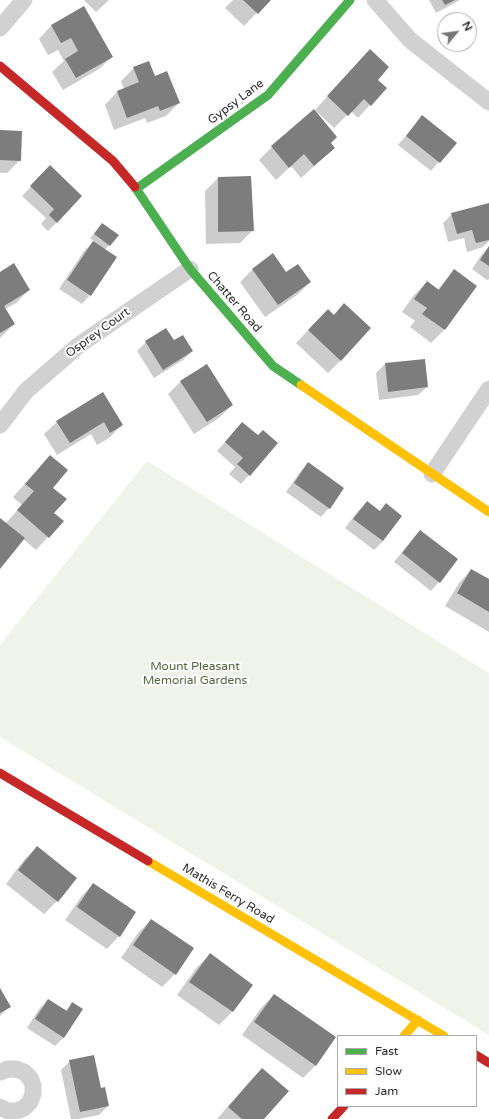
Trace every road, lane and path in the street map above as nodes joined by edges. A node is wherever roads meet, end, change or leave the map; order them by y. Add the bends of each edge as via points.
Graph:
1 (24, 0) edge
2 (350, 0) edge
3 (375, 0) edge
4 (0, 28) edge
5 (0, 66) edge
6 (489, 102) edge
7 (136, 189) junction
8 (190, 269) junction
9 (489, 389) edge
10 (0, 425) edge
11 (432, 474) junction
12 (489, 512) edge
13 (0, 772) edge
14 (418, 1020) junction
15 (405, 1035) edge
16 (442, 1035) edge
17 (477, 1056) edge
18 (489, 1063) edge
19 (0, 1072) edge
20 (0, 1107) edge
21 (343, 1107) edge
22 (332, 1119) edge

1 - 4 street
2 - 7 street, Gypsy Lane via 268,95
3 - 6 street via 410,40
5 - 7 street, Chatter Road via 113,161
7 - 8 street, Chatter Road
8 - 10 street, Osprey Court via 79,345 26,391
8 - 11 street, Chatter Road via 273,366
9 - 11 street
11 - 12 street, Chatter Road
13 - 14 street, Mathis Ferry Road
14 - 15 street
14 - 16 street, Mathis Ferry Road
17 - 18 street
19 - 20 street via 16,1069 24,1072 33,1085 33,1094 30,1102 17,1111 8,1111
21 - 22 street

